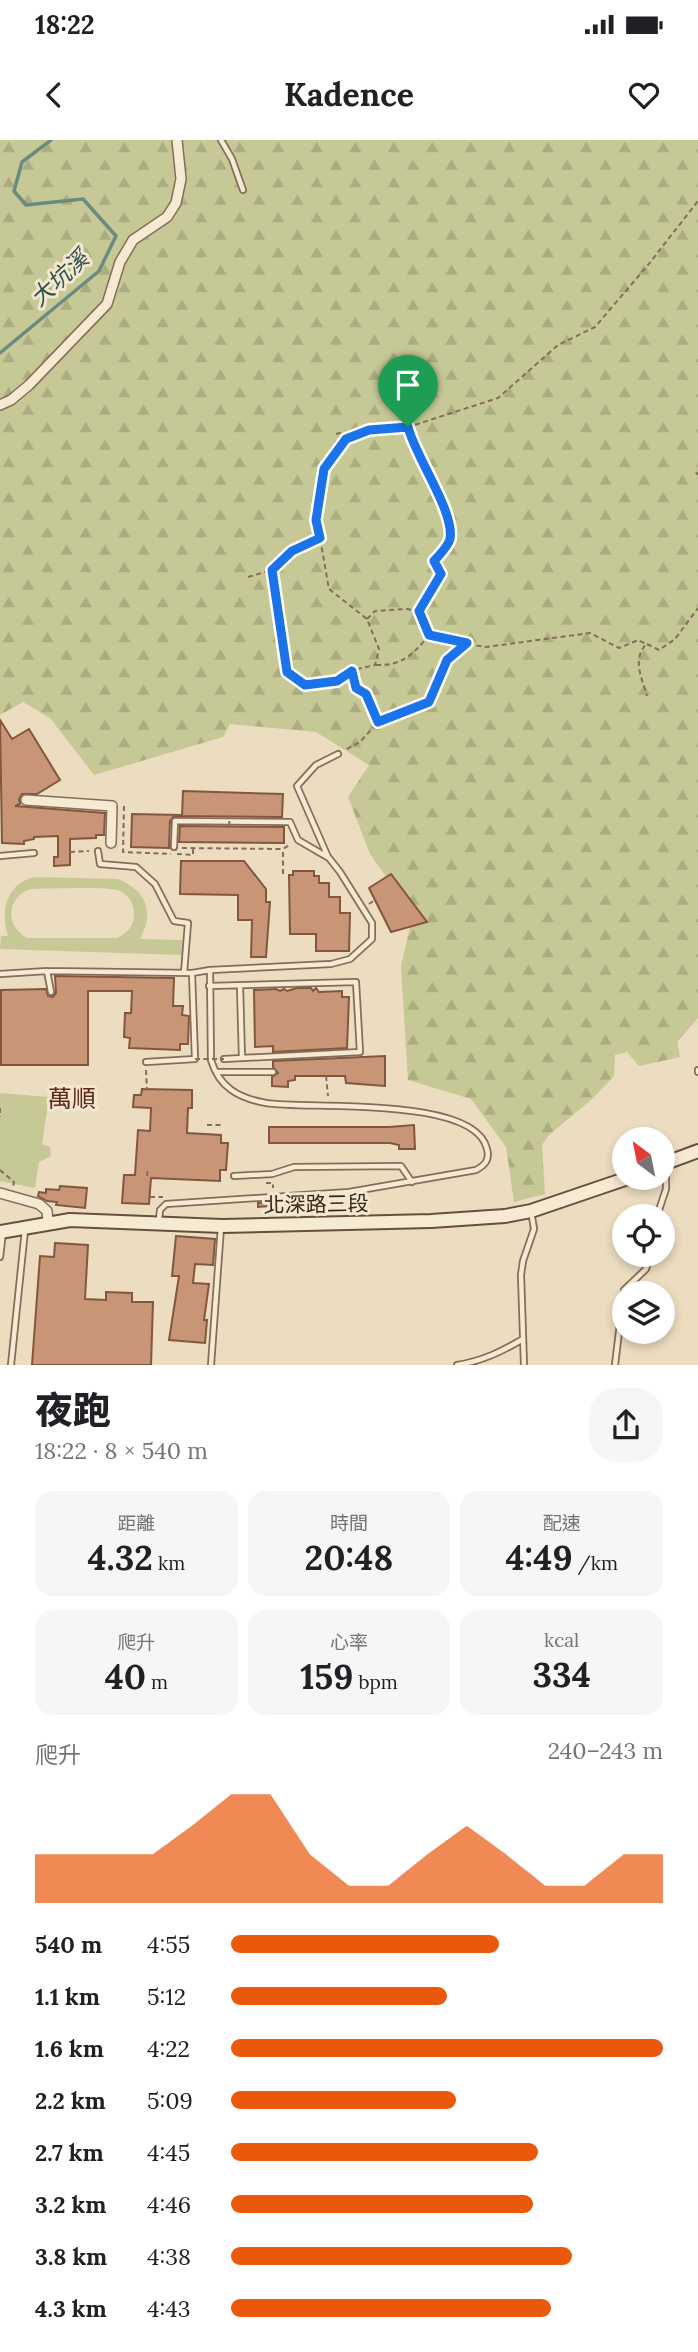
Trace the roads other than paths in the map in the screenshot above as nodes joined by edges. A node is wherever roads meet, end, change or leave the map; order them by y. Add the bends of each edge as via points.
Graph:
1 (177, 140) edge
2 (221, 140) edge
3 (243, 190) dead end
4 (0, 405) edge
5 (338, 754) road end
6 (26, 800) dead end
7 (111, 844) dead end
8 (174, 847) road end
9 (98, 851) road end
10 (34, 853) dead end
11 (0, 856) edge
12 (329, 858) junction
13 (210, 970) junction
14 (47, 971) junction
15 (184, 973) junction
16 (192, 973) junction
17 (0, 974) edge
18 (209, 986) junction
19 (240, 986) junction
20 (51, 992) dead end
21 (242, 1058) junction
22 (224, 1059) road end
23 (146, 1062) dead end
24 (215, 1072) junction
25 (272, 1072) dead end
26 (698, 1151) edge
27 (676, 1159) edge
28 (234, 1176) dead end
29 (412, 1182) junction
30 (612, 1183) edge
31 (0, 1193) edge
32 (531, 1211) junction
33 (48, 1222) junction
34 (158, 1225) junction
35 (25, 1226) junction
36 (222, 1226) junction
37 (1, 1231) edge
38 (0, 1257) edge
39 (647, 1267) edge
40 (523, 1339) junction
41 (11, 1365) edge
42 (211, 1365) edge
43 (457, 1365) edge
44 (524, 1365) edge
45 (615, 1365) edge

1 - 4 street via 181,179 176,203 167,217 133,240 120,262 107,303 29,386
2 - 3 lane
5 - 12 lane via 316,765 297,786
6 - 7 street via 112,806
8 - 12 lane via 175,821 290,822 298,840
9 - 15 lane via 100,864 136,867 155,884 174,920 188,923
10 - 11 lane
12 - 13 lane via 372,923 372,939 350,959 331,964
13 - 16 lane
13 - 18 lane
14 - 15 lane
14 - 17 lane
14 - 20 lane
15 - 16 lane
16 - 23 lane via 195,1059
18 - 19 lane
18 - 24 lane
19 - 21 lane
19 - 21 lane via 356,982 360,1052
21 - 22 lane
24 - 25 lane
24 - 29 lane via 227,1089 265,1103 388,1107 456,1120 479,1134 487,1147 485,1165 476,1170
26 - 27 main road
28 - 29 lane via 272,1174 294,1167 401,1166
29 - 34 lane via 349,1192 166,1203 159,1210
30 - 32 main road, 北深路三段
31 - 33 street via 39,1204 47,1211
32 - 36 main road, 北深路三段 via 431,1221
32 - 40 lane via 534,1228 522,1275
33 - 34 main road, 北深路三段
33 - 35 main road, 北深路三段
34 - 36 main road, 北深路三段
35 - 37 main road, 北深路三段
35 - 41 lane
36 - 42 lane
37 - 38 lane
39 - 45 lane via 624,1290
40 - 43 lane via 495,1355
40 - 44 lane

